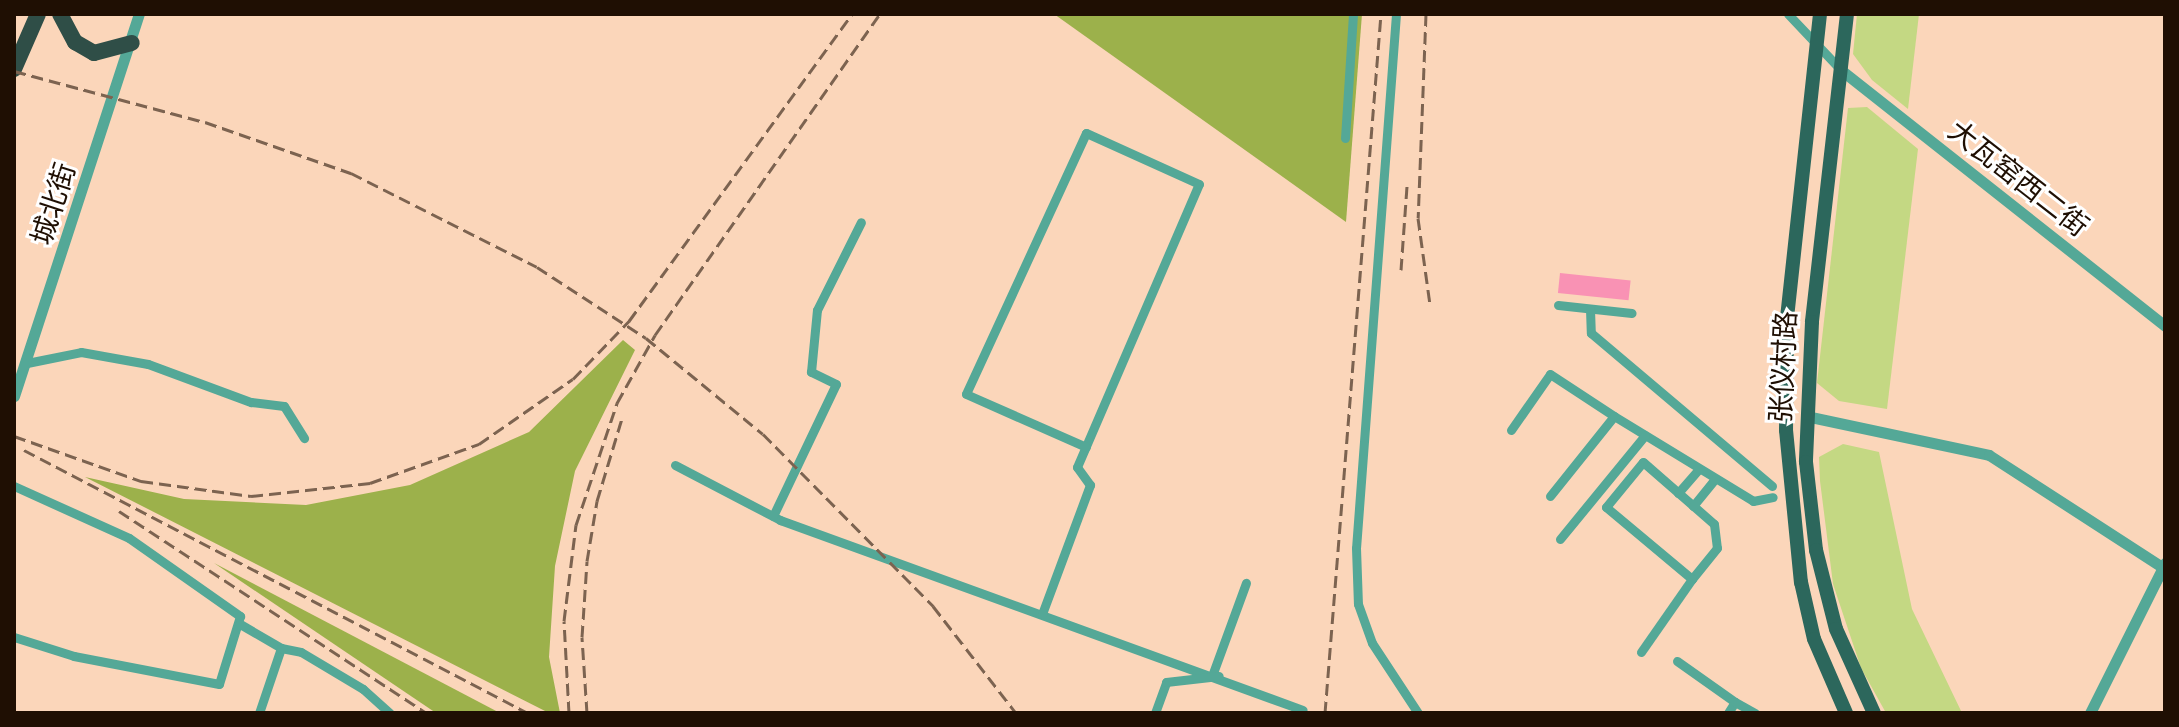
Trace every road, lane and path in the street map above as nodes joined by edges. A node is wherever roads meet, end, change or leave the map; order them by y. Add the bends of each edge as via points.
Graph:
1 (38, 14) edge
2 (60, 14) edge
3 (1353, 14) edge
4 (1396, 14) edge
5 (1788, 14) edge
6 (1820, 14) edge
7 (1847, 14) edge
8 (138, 20) edge
9 (132, 43) junction
10 (1817, 43) junction
11 (14, 69) edge
12 (1841, 70) junction
13 (1345, 138) dead end
14 (861, 222) dead end
15 (1558, 305) dead end
16 (1590, 309) junction
17 (1632, 313) dead end
18 (2165, 326) edge
19 (27, 363) junction
20 (14, 364) edge
21 (14, 396) edge
22 (1614, 416) junction
23 (1806, 416) junction
24 (1511, 430) dead end
25 (1645, 435) junction
26 (304, 438) dead end
27 (1086, 447) junction
28 (675, 465) dead end
29 (1699, 469) junction
30 (1715, 479) junction
31 (14, 486) edge
32 (1678, 493) junction
33 (1550, 496) dead end
34 (1693, 506) junction
35 (773, 516) junction
36 (1560, 539) dead end
37 (2164, 566) edge
38 (1692, 579) junction
39 (1246, 583) dead end
40 (1042, 614) junction
41 (240, 624) junction
42 (14, 637) edge
43 (281, 648) junction
44 (1641, 652) dead end
45 (1677, 661) dead end
46 (1218, 674) junction
47 (1735, 702) junction
48 (1303, 710) dead end
49 (259, 713) edge
50 (390, 713) edge
51 (1155, 713) edge
52 (1418, 713) edge
53 (1728, 713) edge
54 (1755, 713) edge
55 (1846, 713) edge
56 (1874, 713) edge
57 (2090, 713) edge

1 - 11 highway
2 - 9 highway via 75,42 94,53
3 - 13 street
4 - 52 street via 1356,548 1358,604 1367,630
5 - 10 street
6 - 10 main road, 张仪村路
7 - 12 main road, 张仪村路
8 - 9 street, 城北街
9 - 19 street, 城北街
10 - 12 street
10 - 55 main road, 张仪村路 via 1787,318 1786,430 1801,582 1814,639
12 - 18 street, 大瓦窑西二街
12 - 23 main road, 张仪村路
14 - 35 street via 817,310 811,372 836,384
15 - 16 street
16 - 17 street
16 - 30 street via 1591,333 1773,492 1753,501
19 - 20 street
19 - 21 street, 城北街
19 - 26 street via 81,352 148,364 251,402 284,406
22 - 24 street via 1550,374
22 - 25 street
22 - 33 street
23 - 37 street via 1989,455
23 - 56 main road, 张仪村路 via 1822,578 1846,660
25 - 29 street
25 - 36 street
27 - 27 street via 1199,184 1086,133 966,394
27 - 40 street via 1077,467 1090,485
28 - 35 street
29 - 30 street
29 - 32 street
30 - 34 street
31 - 41 street via 129,538 240,616
32 - 34 street
32 - 38 street via 1643,462 1606,507
34 - 38 street via 1714,524 1717,548
35 - 40 street
37 - 57 street
38 - 44 street
39 - 46 street
40 - 46 street
41 - 42 street via 219,684 74,656
41 - 43 street
43 - 49 street
43 - 50 street via 326,666
45 - 47 street
46 - 48 street
46 - 51 street via 1166,682
47 - 53 street
47 - 54 street

